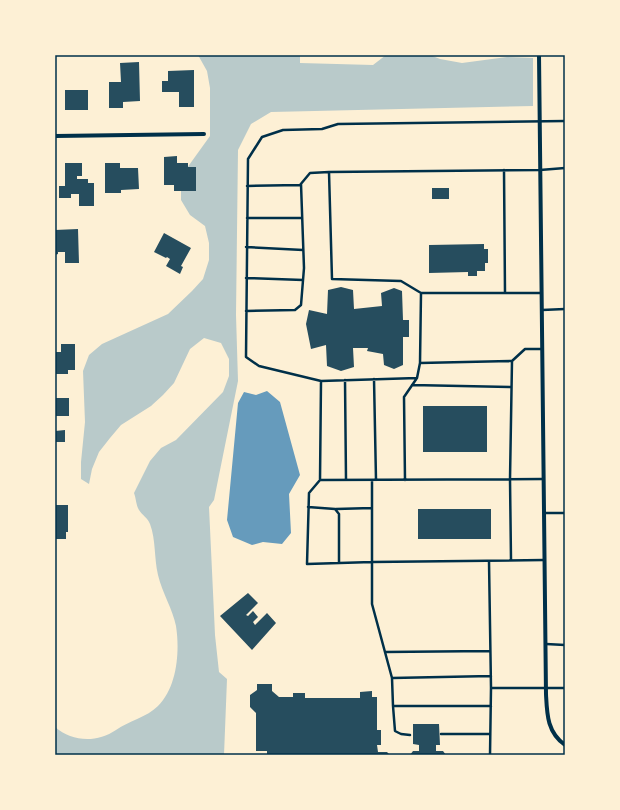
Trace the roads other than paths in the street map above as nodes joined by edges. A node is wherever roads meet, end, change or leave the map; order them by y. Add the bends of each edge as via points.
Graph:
1 (538, 55) edge
2 (539, 121) junction
3 (565, 121) edge
4 (204, 134) dead end
5 (55, 136) edge
6 (565, 168) edge
7 (504, 170) junction
8 (540, 170) junction
9 (329, 172) junction
10 (301, 184) junction
11 (247, 186) junction
12 (247, 218) junction
13 (302, 218) junction
14 (246, 247) junction
15 (303, 250) junction
16 (246, 278) junction
17 (303, 280) junction
18 (421, 293) junction
19 (505, 293) junction
20 (541, 293) junction
21 (541, 310) junction
22 (565, 310) edge
23 (246, 312) junction
24 (542, 349) junction
25 (512, 362) junction
26 (420, 363) junction
27 (417, 378) junction
28 (374, 379) junction
29 (345, 380) junction
30 (321, 381) junction
31 (412, 385) junction
32 (512, 387) junction
33 (510, 479) junction
34 (543, 479) junction
35 (320, 480) junction
36 (346, 480) junction
37 (372, 480) junction
38 (376, 480) junction
39 (405, 480) junction
40 (308, 508) junction
41 (372, 508) junction
42 (335, 509) junction
43 (565, 512) edge
44 (544, 513) junction
45 (511, 560) junction
46 (544, 560) junction
47 (489, 561) junction
48 (372, 562) junction
49 (339, 563) junction
50 (545, 644) junction
51 (565, 645) edge
52 (490, 651) junction
53 (385, 652) junction
54 (491, 676) junction
55 (392, 678) junction
56 (491, 688) junction
57 (546, 688) junction
58 (565, 688) edge
59 (393, 706) junction
60 (490, 706) junction
61 (441, 734) dead end
62 (490, 734) junction
63 (410, 735) dead end
64 (565, 746) edge
65 (490, 755) edge

1 - 2 street
2 - 3 lane
2 - 8 street
2 - 11 lane via 338,124 322,129 283,130 262,137 248,159
4 - 5 street
6 - 8 lane
7 - 8 lane
7 - 9 lane
7 - 19 lane
8 - 20 street
9 - 10 lane via 310,173
9 - 18 lane via 332,279 401,281
10 - 11 lane
10 - 13 lane
11 - 12 lane
12 - 13 lane
12 - 14 lane
13 - 15 lane
14 - 15 lane
14 - 16 lane
15 - 17 lane
16 - 17 lane
16 - 23 lane
17 - 23 lane via 301,305 295,310
18 - 19 lane
18 - 26 lane
19 - 20 lane
20 - 21 street
21 - 22 lane
21 - 24 street
23 - 30 lane via 246,357 259,366
24 - 25 lane via 525,349
24 - 34 street
25 - 26 lane
25 - 32 lane
26 - 27 lane
27 - 28 lane
27 - 31 lane
28 - 29 lane
28 - 38 lane
29 - 30 lane
29 - 36 lane
30 - 35 lane
31 - 32 lane
31 - 39 lane via 404,397
32 - 33 lane
33 - 34 lane
33 - 39 lane
33 - 45 lane
34 - 44 street
35 - 36 lane
35 - 40 lane via 309,493
36 - 37 lane
37 - 38 lane
37 - 41 lane
38 - 39 lane
40 - 42 lane
40 - 49 lane via 307,564
41 - 42 lane
41 - 48 lane
42 - 49 lane via 339,514
43 - 44 lane
44 - 46 street
45 - 46 lane
45 - 47 lane
46 - 50 street
47 - 48 lane
47 - 52 lane
48 - 49 lane
48 - 53 lane via 372,604
50 - 51 lane
50 - 57 street
52 - 53 lane
52 - 54 lane
53 - 55 lane
54 - 55 lane
54 - 56 lane
55 - 59 lane
56 - 57 lane
56 - 60 lane
57 - 58 lane
57 - 64 street via 547,717 551,729
59 - 60 lane
59 - 63 lane via 395,731
60 - 62 lane
61 - 62 lane
62 - 65 lane

